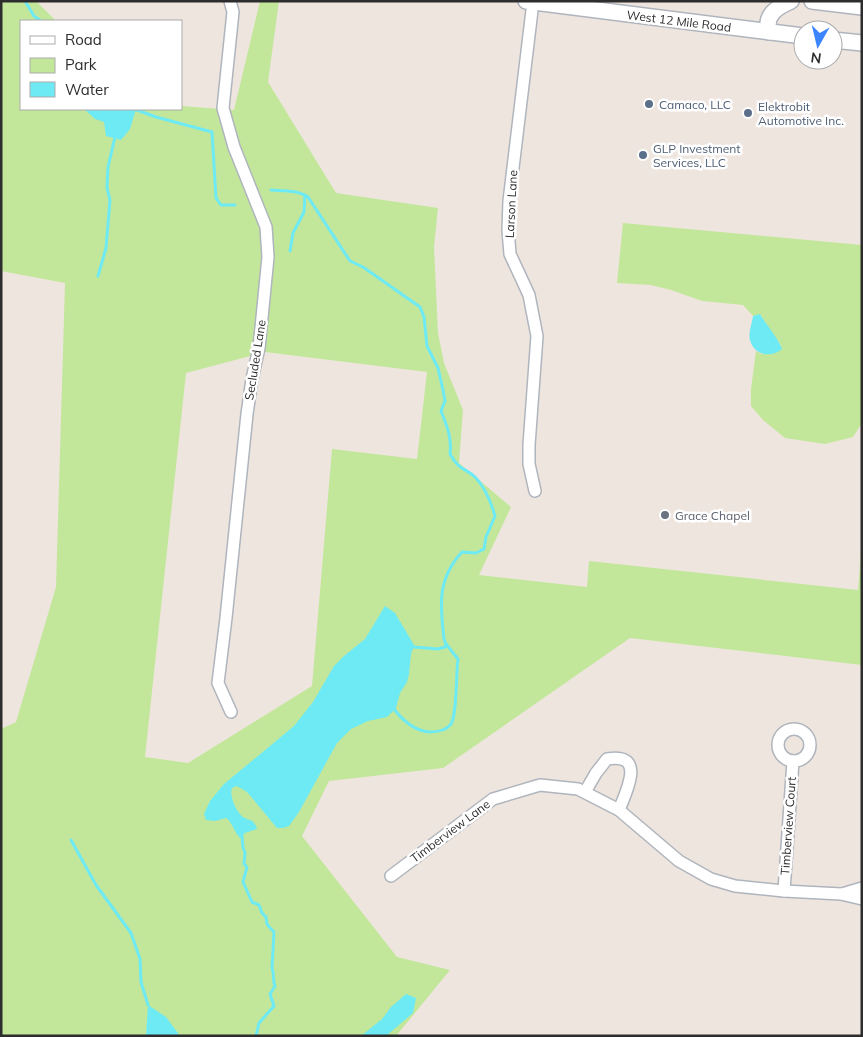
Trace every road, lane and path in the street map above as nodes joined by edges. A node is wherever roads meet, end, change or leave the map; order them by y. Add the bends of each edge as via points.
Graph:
1 (240, 1) edge
2 (791, 1) edge
3 (812, 1) edge
4 (534, 2) edge
5 (232, 6) edge
6 (862, 6) edge
7 (769, 32) junction
8 (793, 35) edge
9 (843, 41) edge
10 (862, 43) edge
11 (535, 491) dead end
12 (231, 712) dead end
13 (793, 761) dead end
14 (585, 792) junction
15 (619, 810) junction
16 (390, 876) dead end
17 (862, 888) edge
18 (784, 891) junction
19 (841, 894) junction
20 (862, 899) edge

1 - 5 street, Secluded Lane
2 - 7 main road via 771,13 767,26
3 - 6 main road
4 - 7 main road, West 12 Mile Road
4 - 11 street, Larson Lane via 508,230 510,254 529,295 537,336 529,445
5 - 12 street, Secluded Lane via 223,108 234,147 266,227 268,257 259,348 247,414 218,683
7 - 8 main road, West 12 Mile Road
9 - 10 main road
13 - 18 street, Timberview Court
14 - 15 street, Timberview Lane
14 - 15 street via 607,759 618,757 624,760 630,766 631,780
14 - 16 street, Timberview Lane via 540,785 493,799
15 - 18 street, Timberview Lane via 679,861 711,879 735,886
17 - 19 street, Timberview Lane
18 - 19 street, Timberview Lane
19 - 20 street, Timberview Lane

